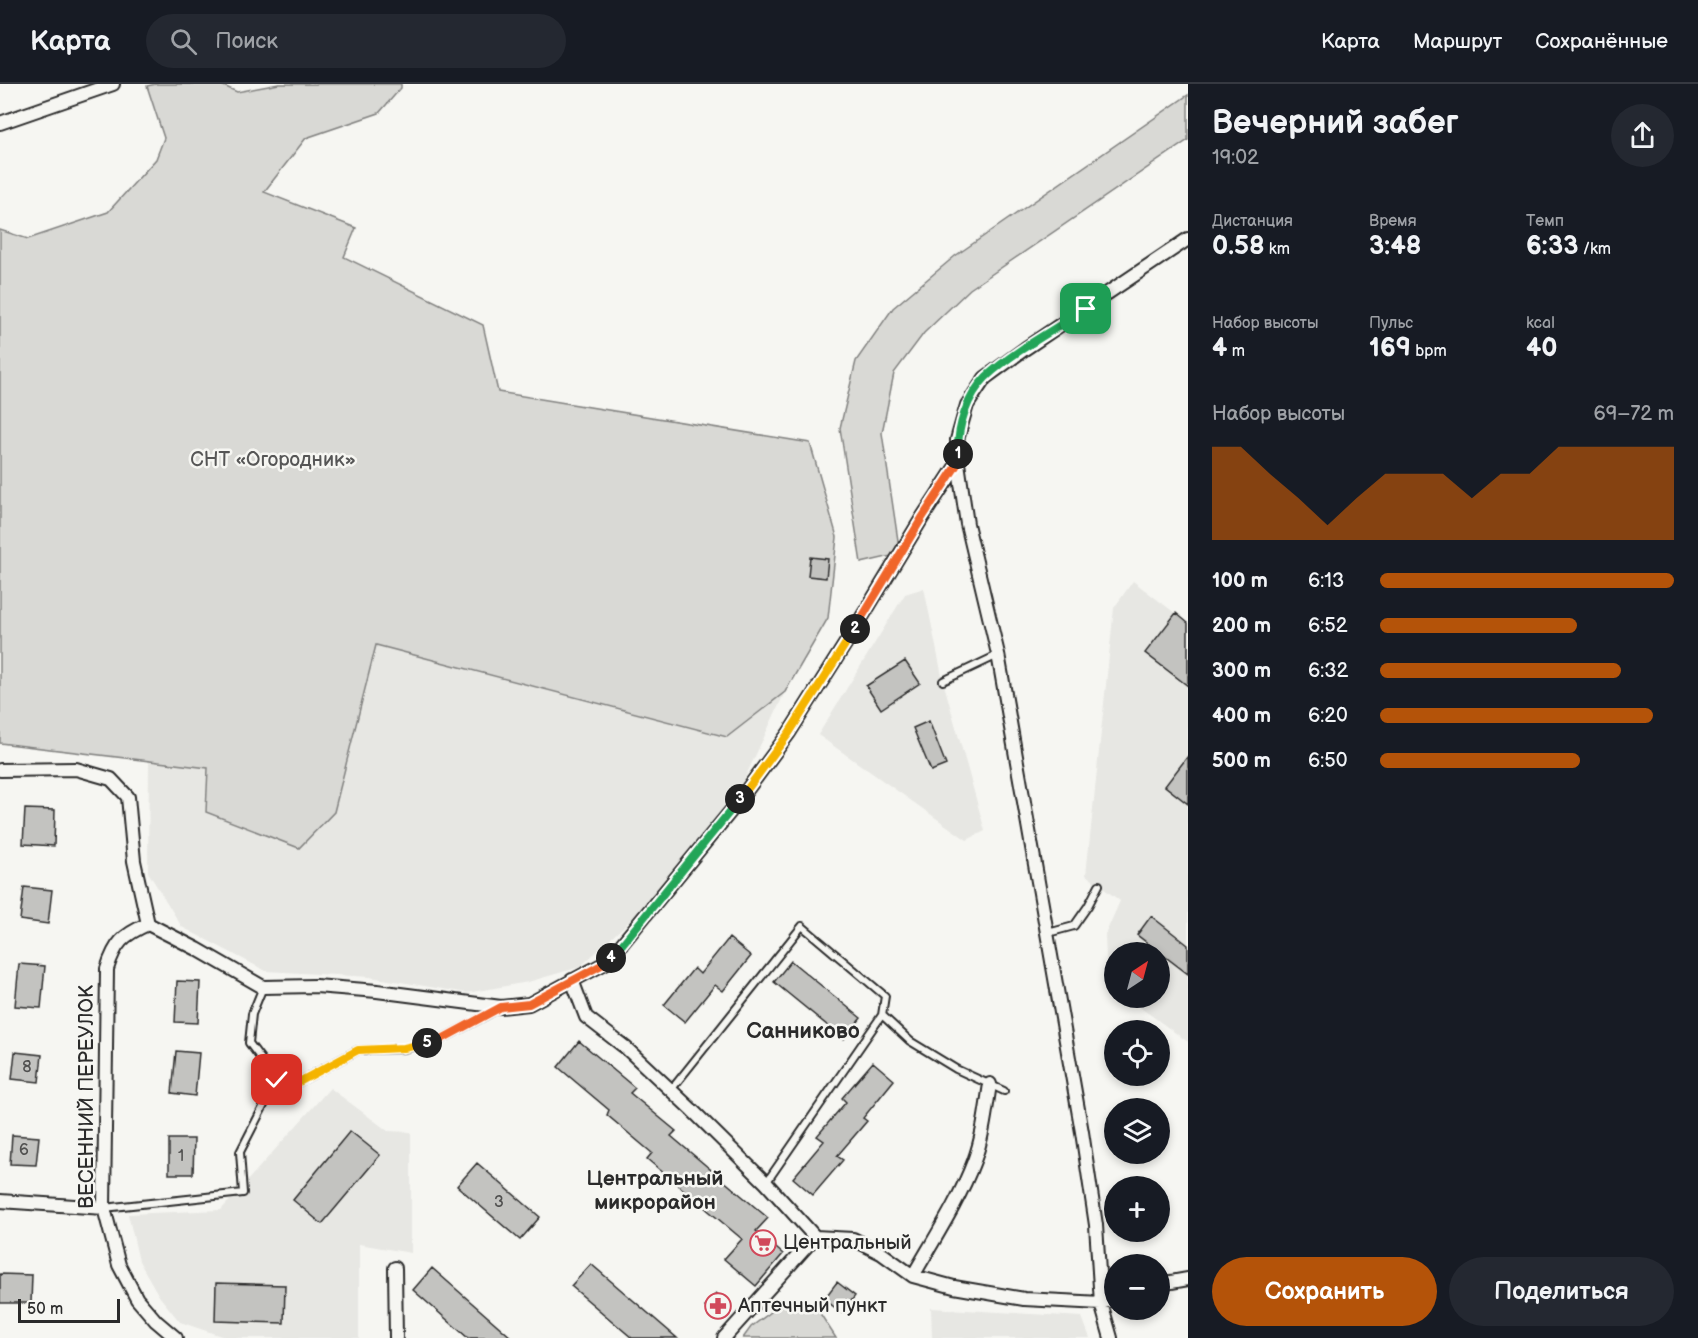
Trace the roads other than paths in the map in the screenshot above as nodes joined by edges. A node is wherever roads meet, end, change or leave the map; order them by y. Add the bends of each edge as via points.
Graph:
1 (113, 84) edge
2 (81, 89) edge
3 (0, 123) edge
4 (1188, 239) edge
5 (958, 463) junction
6 (998, 654) junction
7 (943, 681) dead end
8 (0, 770) edge
9 (1099, 885) dead end
10 (148, 924) junction
11 (1047, 933) junction
12 (572, 980) junction
13 (263, 987) junction
14 (501, 1007) junction
15 (882, 1015) junction
16 (277, 1080) junction
17 (990, 1084) junction
18 (670, 1091) junction
19 (1004, 1091) dead end
20 (766, 1183) junction
21 (0, 1201) edge
22 (104, 1208) junction
23 (815, 1237) junction
24 (395, 1268) dead end
25 (913, 1276) junction
26 (1188, 1279) edge
27 (1170, 1282) edge
28 (1104, 1302) edge
29 (1101, 1303) junction
30 (176, 1338) edge
31 (396, 1338) edge
32 (724, 1338) edge
33 (1111, 1338) edge

1 - 2 street
2 - 3 street
4 - 5 street via 985,378 967,405 957,440
5 - 6 street via 967,524
5 - 12 street via 789,733 735,806 607,962
6 - 7 lane
6 - 11 street
8 - 10 street via 76,769 111,779 128,797 134,861
9 - 11 lane via 1074,926
10 - 13 street
10 - 22 street, ВЕСЕННИЙ ПЕРЕУЛОК via 124,937 113,951 107,969
11 - 29 street via 1096,1224
12 - 14 street via 529,1004
12 - 18 street via 586,1017 626,1048
13 - 14 street via 367,990
13 - 16 lane via 252,1014 249,1043
14 - 16 lane via 440,1040 404,1048 358,1050 299,1082
15 - 17 lane via 910,1041 956,1070
15 - 18 lane via 885,996 802,926
15 - 20 lane
16 - 22 lane via 240,1152 243,1193
17 - 19 lane
17 - 25 street via 974,1162
18 - 20 street
20 - 23 street
21 - 22 street
22 - 30 street, ВЕСЕННИЙ ПЕРЕУЛОК via 119,1266 137,1299
23 - 25 street via 853,1239
23 - 32 street
24 - 31 street
25 - 29 street via 1024,1299
26 - 27 street
28 - 29 street
29 - 33 street

